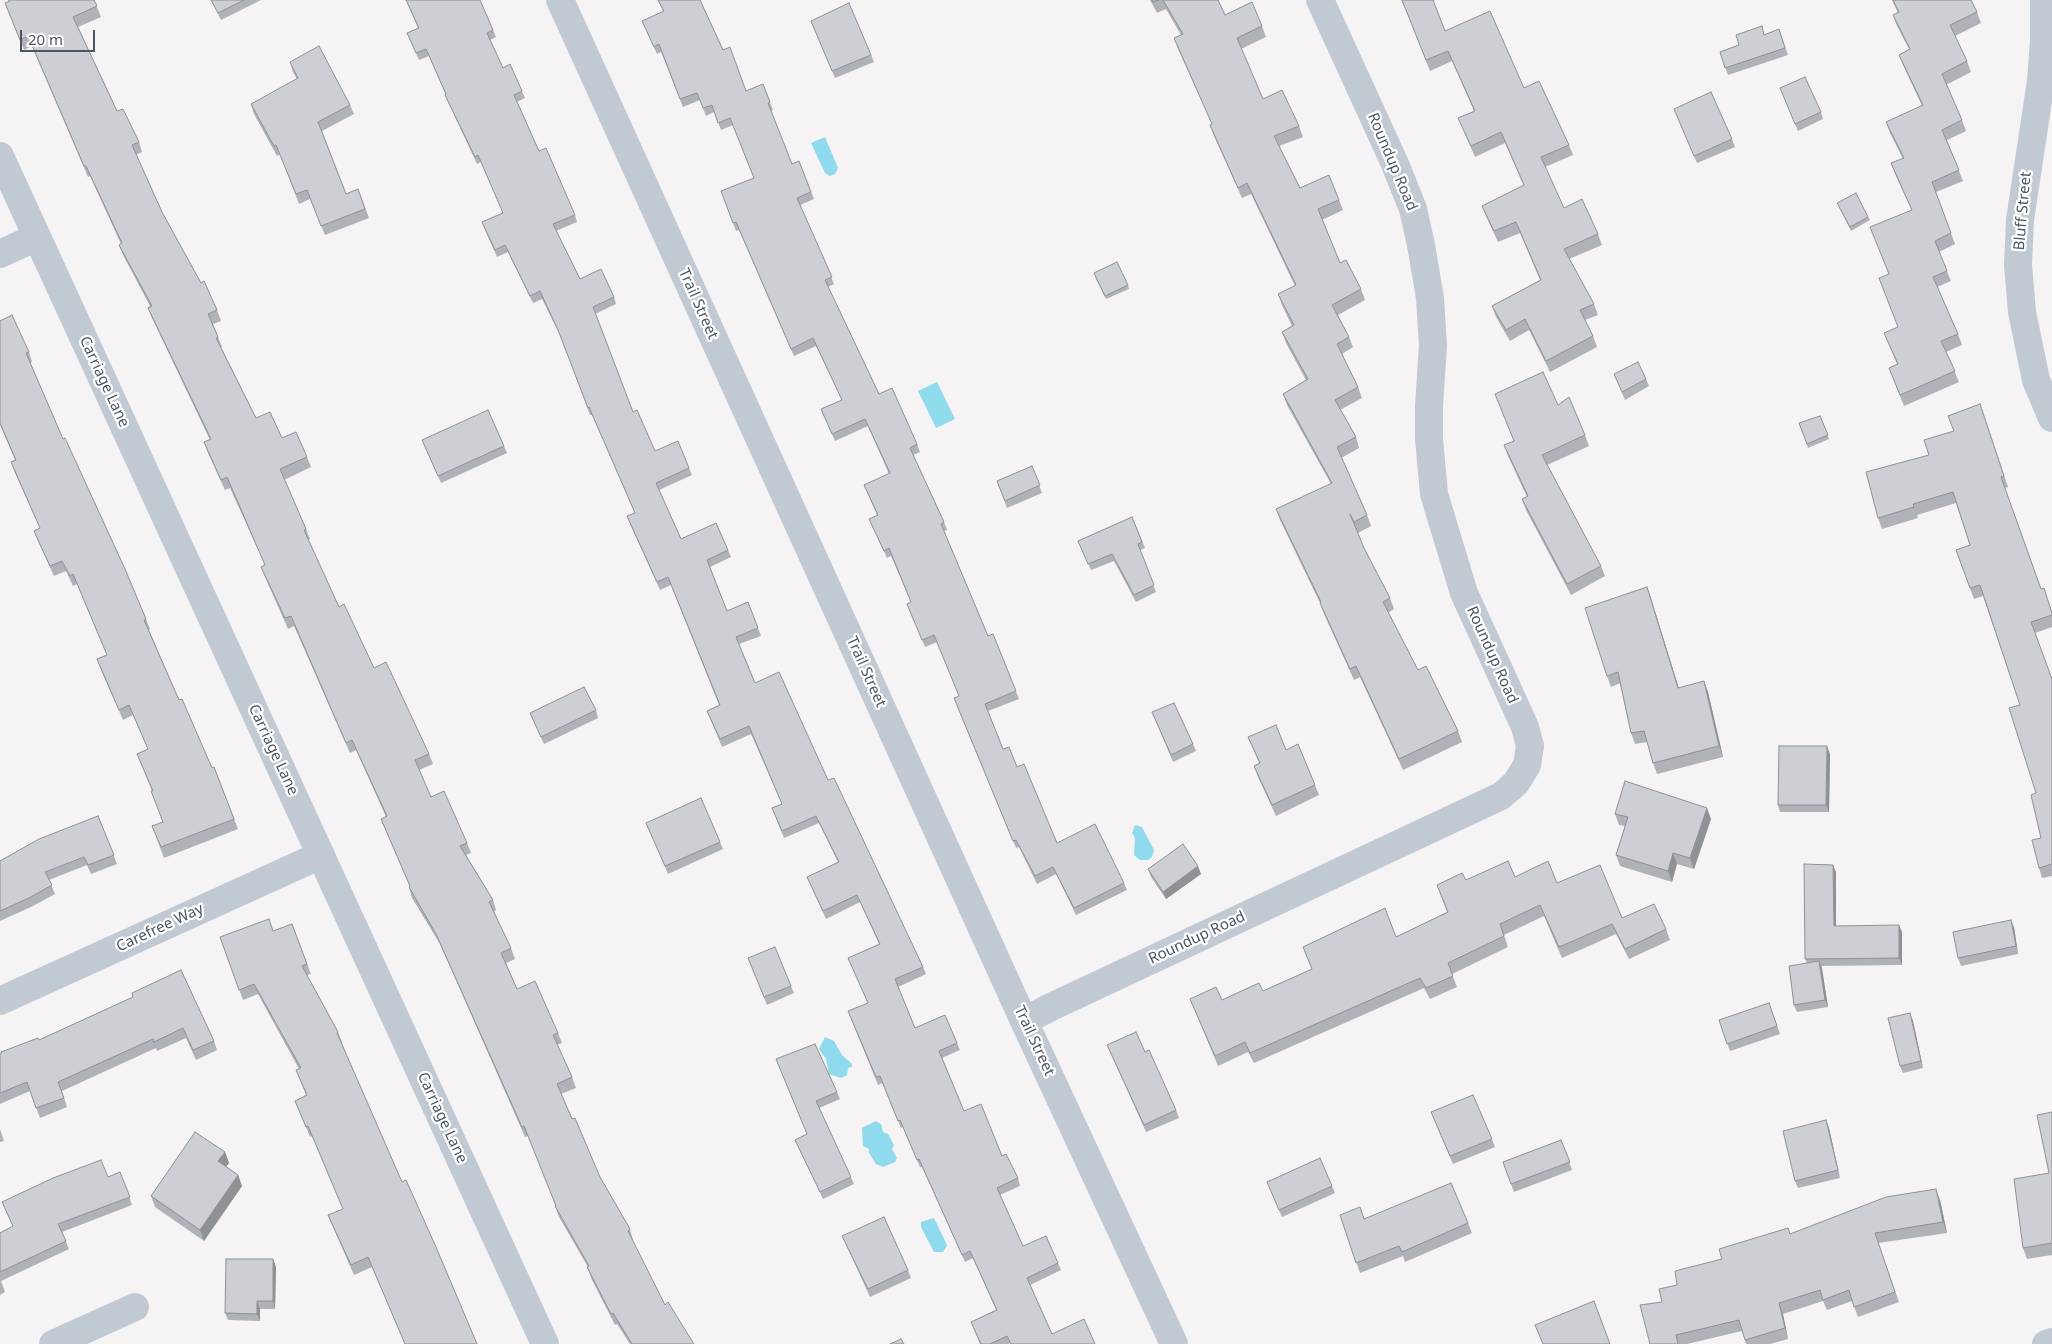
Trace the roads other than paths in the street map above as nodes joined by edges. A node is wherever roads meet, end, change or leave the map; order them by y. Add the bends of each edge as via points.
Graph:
1 (560, 0) edge
2 (1320, 0) edge
3 (2044, 0) edge
4 (0, 156) edge
5 (37, 237) junction
6 (0, 254) edge
7 (2052, 418) edge
8 (320, 854) junction
9 (0, 1001) edge
10 (1024, 1021) junction
11 (135, 1307) dead end
12 (2052, 1342) edge
13 (53, 1344) edge
14 (545, 1344) edge
15 (1174, 1344) edge
16 (2046, 1344) edge

1 - 10 street, Trail Street
2 - 10 street, Roundup Road via 1413,209 1430,298 1433,345 1429,406 1434,494 1464,594 1525,728 1530,746 1527,765 1516,783 1501,796
3 - 7 street, Bluff Street via 2042,81 2020,220 2018,265 2022,312 2036,380
4 - 5 street, Carriage Lane
5 - 6 street
5 - 8 street, Carriage Lane
8 - 9 street, Carefree Way
8 - 14 street, Carriage Lane
10 - 15 street, Trail Street
11 - 13 street
12 - 16 street

